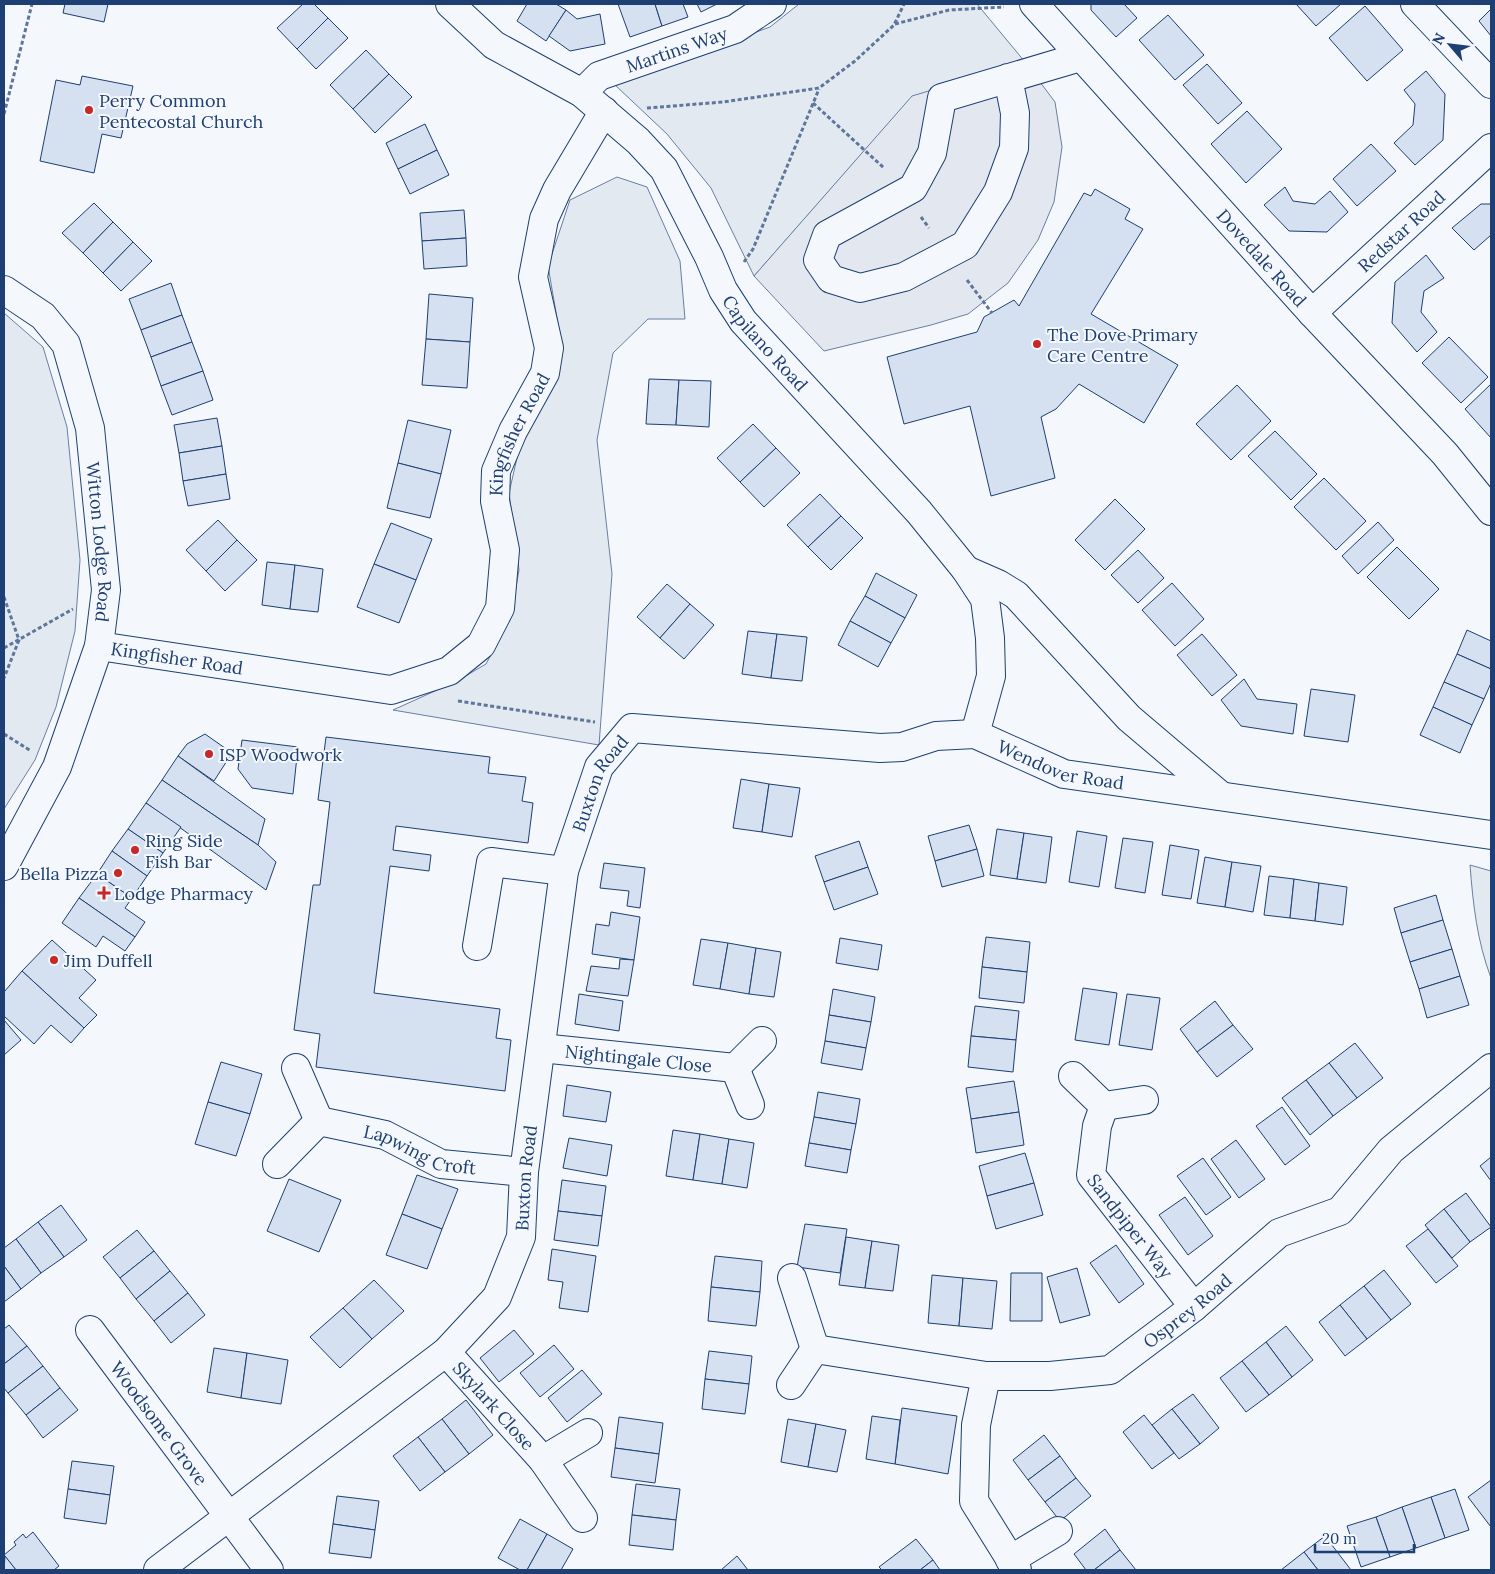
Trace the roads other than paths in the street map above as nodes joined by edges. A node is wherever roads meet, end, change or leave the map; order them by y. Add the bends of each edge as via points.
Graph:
1 (450, 4) edge
2 (772, 4) edge
3 (1034, 4) edge
4 (1415, 4) edge
5 (1080, 57) junction
6 (1008, 78) junction
7 (1491, 84) edge
8 (582, 93) junction
9 (604, 111) junction
10 (1491, 148) edge
11 (4, 290) edge
12 (1312, 313) junction
13 (1491, 511) edge
14 (966, 570) junction
15 (99, 646) junction
16 (632, 728) joint
17 (976, 734) junction
18 (1222, 796) junction
19 (1491, 835) edge
20 (4, 866) edge
21 (564, 871) junction
22 (477, 946) dead end
23 (762, 1041) dead end
24 (541, 1048) junction
25 (296, 1068) dead end
26 (734, 1068) junction
27 (1491, 1068) edge
28 (1073, 1076) dead end
29 (1144, 1100) dead end
30 (750, 1105) dead end
31 (1104, 1106) junction
32 (319, 1120) junction
33 (276, 1164) dead end
34 (524, 1172) junction
35 (792, 1278) dead end
36 (1194, 1307) junction
37 (90, 1330) dead end
38 (815, 1349) junction
39 (446, 1352) junction
40 (986, 1376) junction
41 (791, 1385) dead end
42 (588, 1433) dead end
43 (543, 1460) junction
44 (229, 1517) junction
45 (583, 1518) dead end
46 (1058, 1531) dead end
47 (1013, 1565) edge
48 (158, 1570) edge
49 (269, 1570) edge

1 - 8 street, Capilano Road via 494,45
2 - 8 street, Martins Way via 736,29 599,76
3 - 5 street, Dovedale Road
4 - 7 street
5 - 6 street
5 - 12 street, Dovedale Road
6 - 6 street via 942,98 932,152 913,188 827,235 818,260 831,279 860,288 904,277 965,245 998,192 1014,148 1015,113
8 - 9 street, Capilano Road
9 - 14 street, Capilano Road via 664,169 723,290 743,321 919,512
9 - 15 street, Kingfisher Road via 557,190 542,228 533,277 550,348 545,372 513,431 496,471 495,501 505,550 500,608 481,645 449,671 391,690
10 - 12 street, Redstar Road
11 - 15 street, Witton Lodge Road via 43,316 66,344 90,428 106,590
12 - 13 street, Dovedale Road via 1445,454
14 - 17 street, Capilano Road via 985,599 990,638 991,676
14 - 18 street via 1016,595 1128,718
15 - 20 street, Witton Lodge Road via 57,767
16 - 17 street, Wendover Road via 880,748 902,747 936,736
16 - 21 street, Buxton Road via 599,767
17 - 18 street, Wendover Road via 1064,774
18 - 19 street, Wendover Road
21 - 22 street via 491,862
21 - 24 street, Buxton Road
23 - 26 street, Nightingale Close
24 - 26 street, Nightingale Close
24 - 34 street, Buxton Road
25 - 32 street
26 - 30 street, Nightingale Close
27 - 36 street, Osprey Road via 1391,1150 1340,1211 1279,1233
28 - 31 street
29 - 31 street
31 - 36 street, Sandpiper Way via 1097,1126 1091,1175
32 - 33 street
32 - 34 street, Lapwing Croft via 385,1135 441,1164
34 - 39 street, Buxton Road via 521,1237 497,1298
35 - 38 street
36 - 40 street, Osprey Road via 1110,1370 1050,1376
37 - 44 street, Woodsome Grove
38 - 40 street, Osprey Road
38 - 41 street
39 - 43 street, Skylark Close
39 - 44 street, Buxton Road
40 - 47 street via 976,1425 974,1501
42 - 43 street, Skylark Close
43 - 45 street, Skylark Close
44 - 48 street, Buxton Road
44 - 49 street
46 - 47 street

